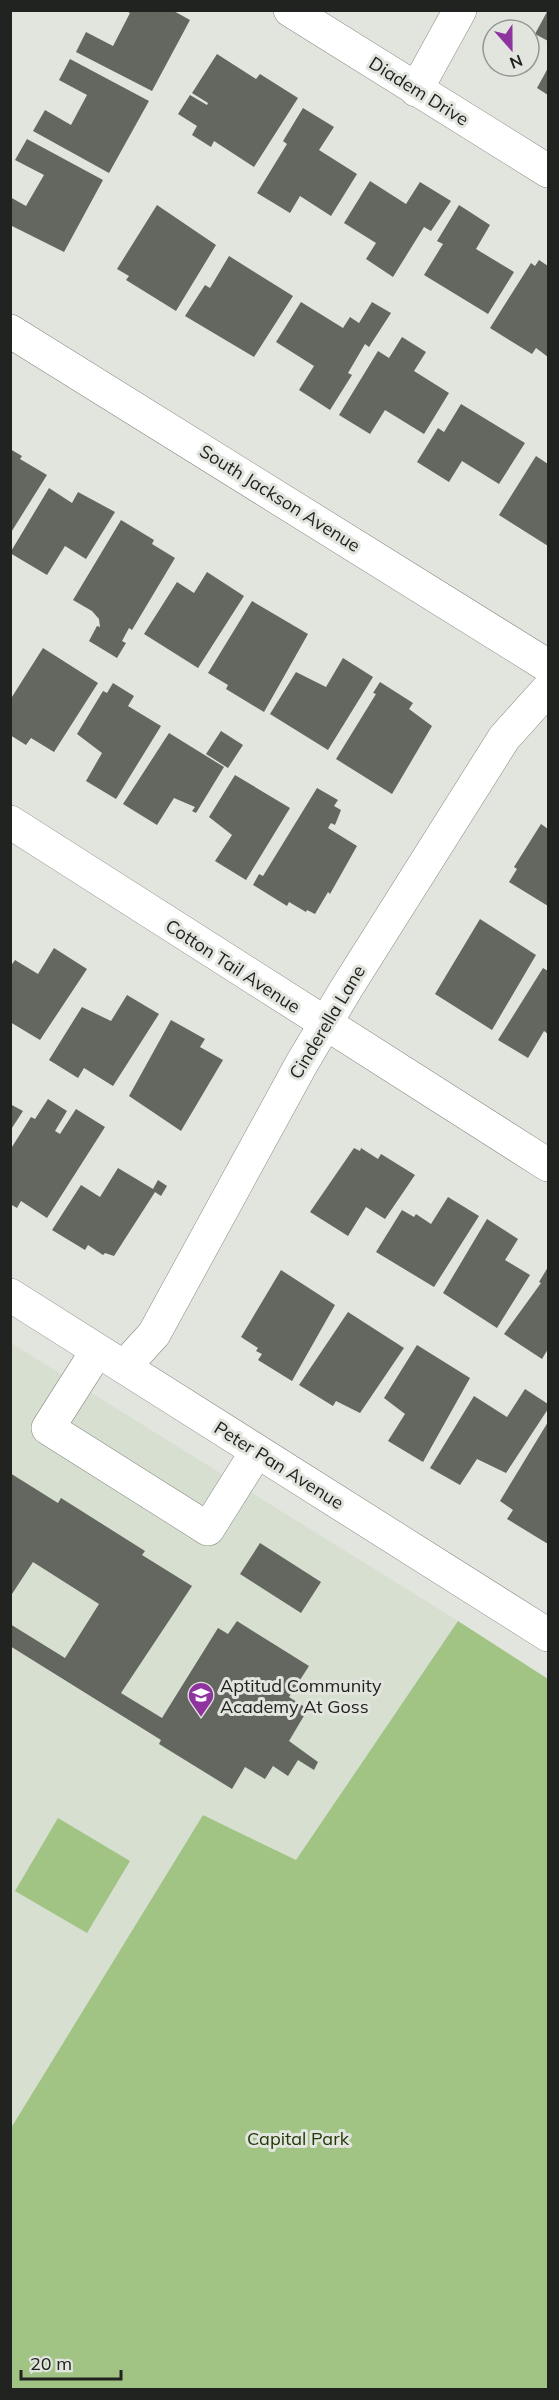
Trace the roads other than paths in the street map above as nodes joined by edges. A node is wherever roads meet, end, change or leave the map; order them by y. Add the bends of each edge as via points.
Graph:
1 (290, 10) edge
2 (460, 10) edge
3 (416, 90) junction
4 (549, 171) edge
5 (10, 331) edge
6 (549, 666) edge
7 (549, 689) edge
8 (10, 822) edge
9 (325, 1024) junction
10 (549, 1165) edge
11 (10, 1295) edge
12 (111, 1359) junction
13 (257, 1452) junction
14 (549, 1635) edge

1 - 3 street, Diadem Drive
2 - 3 street
3 - 4 street, Diadem Drive
5 - 6 street, South Jackson Avenue
7 - 9 street, Cinderella Lane via 504,738
8 - 9 street, Cotton Tail Avenue
9 - 10 street, Cotton Tail Avenue
9 - 12 street, Cinderella Lane via 154,1334
11 - 12 street, Peter Pan Avenue
12 - 13 street, Peter Pan Avenue
12 - 13 street, Cinderella Lane via 48,1428 208,1529
13 - 14 street, Peter Pan Avenue

